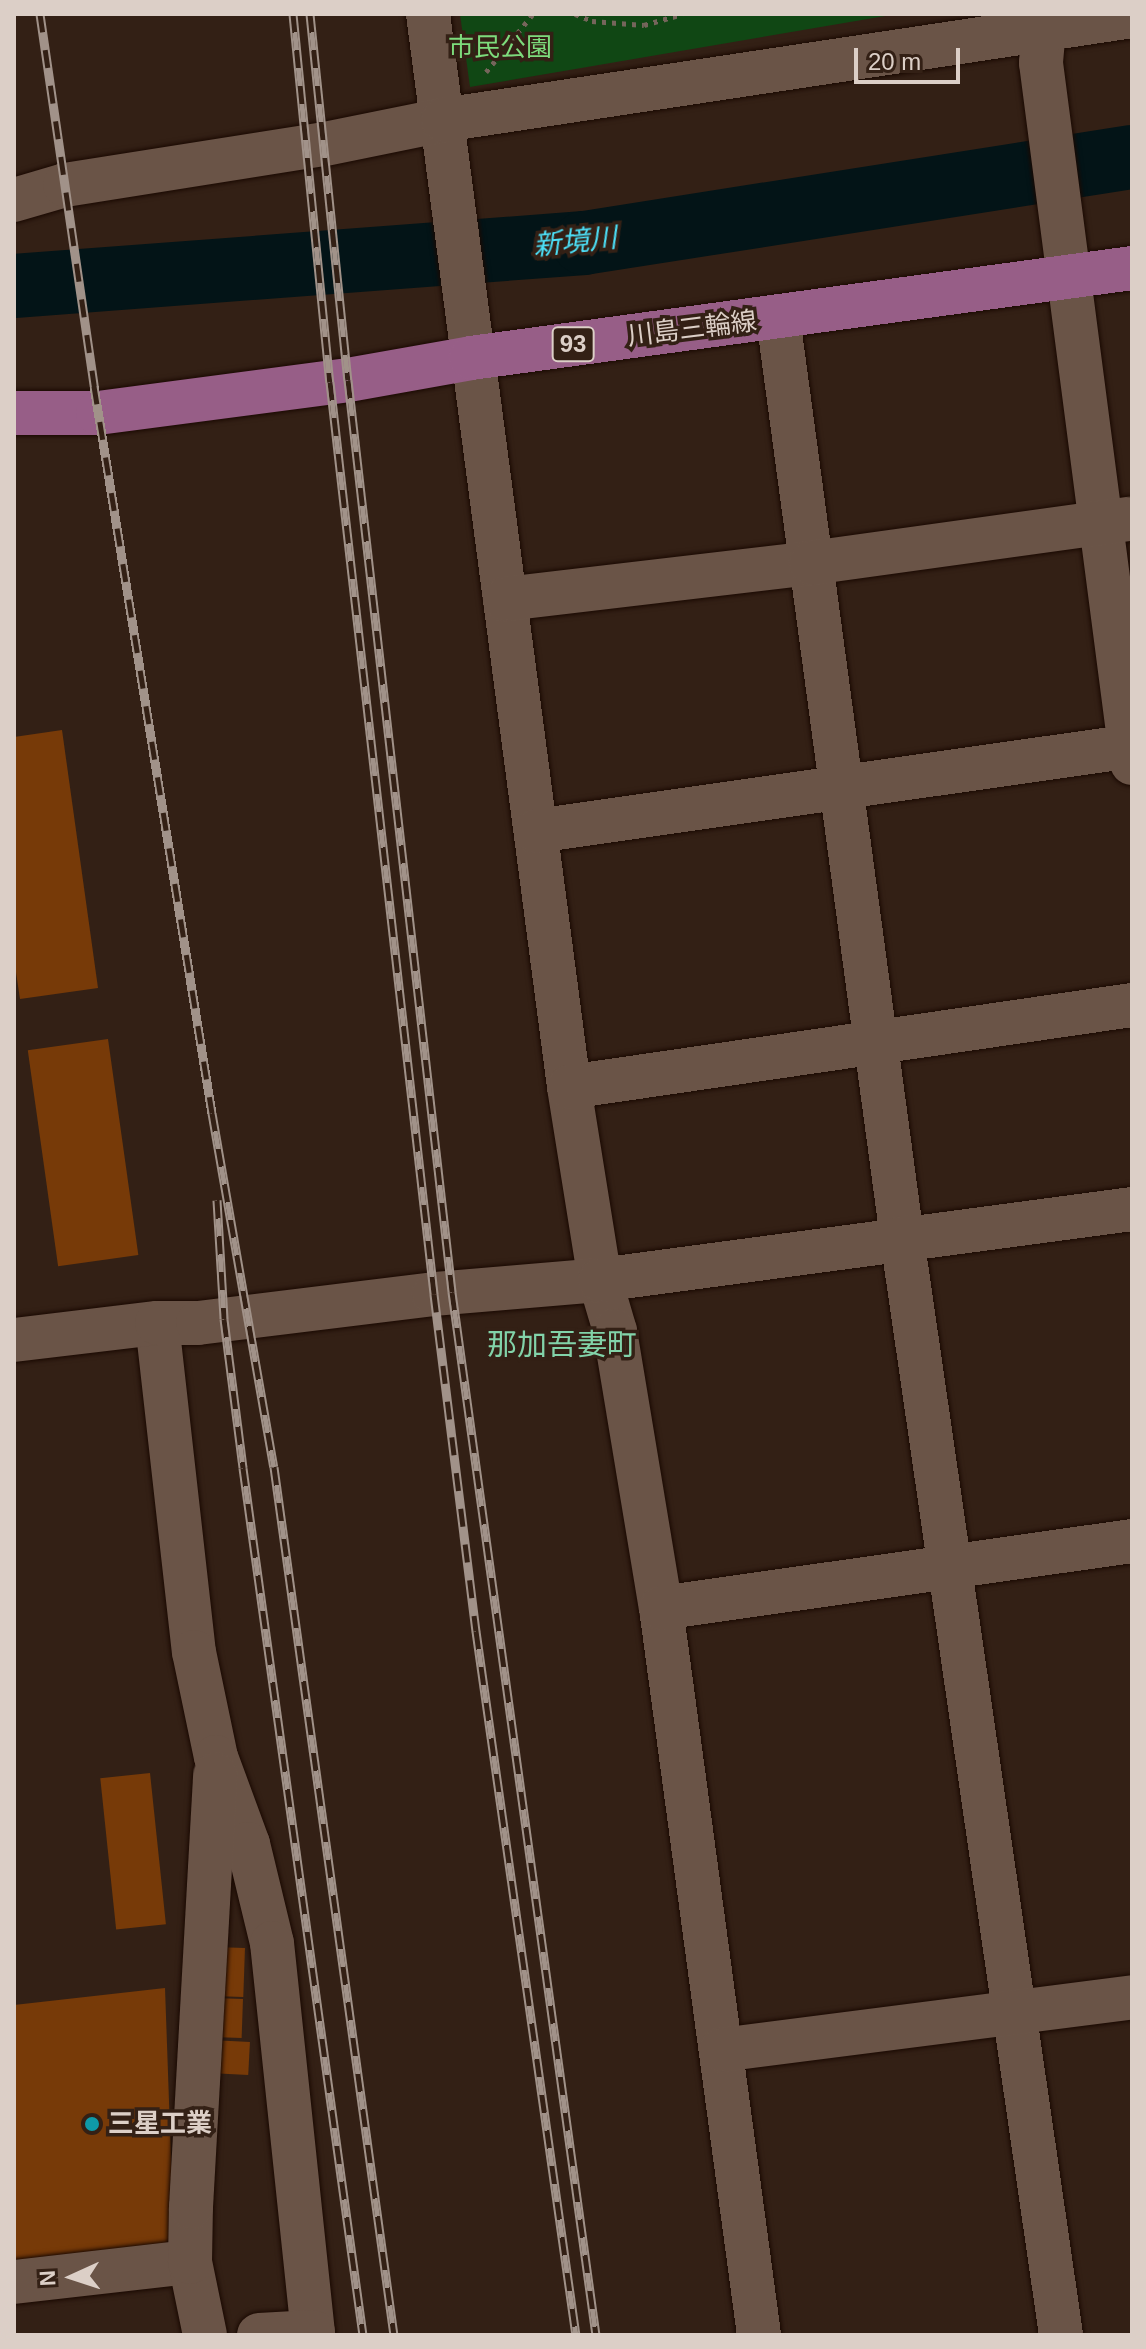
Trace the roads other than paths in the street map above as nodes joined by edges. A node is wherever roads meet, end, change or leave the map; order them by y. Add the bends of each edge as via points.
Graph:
1 (428, 14) edge
2 (1132, 16) edge
3 (1042, 46) junction
4 (444, 135) junction
5 (14, 200) edge
6 (1132, 268) edge
7 (1071, 277) junction
8 (778, 318) junction
9 (469, 346) junction
10 (14, 413) edge
11 (1117, 521) edge
12 (811, 563) junction
13 (505, 599) junction
14 (1131, 752) edge
15 (842, 789) junction
16 (536, 831) junction
17 (1132, 1005) edge
18 (876, 1042) junction
19 (569, 1087) junction
20 (1132, 1209) edge
21 (902, 1238) junction
22 (600, 1280) junction
23 (157, 1323) junction
24 (14, 1340) edge
25 (1132, 1541) edge
26 (950, 1567) junction
27 (661, 1608) junction
28 (216, 1757) junction
29 (1132, 1997) edge
30 (1014, 2014) junction
31 (721, 2050) junction
32 (190, 2262) junction
33 (14, 2282) edge
34 (313, 2334) edge
35 (205, 2335) edge
36 (259, 2335) edge
37 (759, 2335) edge
38 (1061, 2335) edge

1 - 4 street
2 - 3 street
3 - 4 street
3 - 7 street
4 - 5 street via 325,144 65,185
4 - 9 street
6 - 7 main road, 川島三輪線 / 93
7 - 8 main road, 川島三輪線 / 93
7 - 11 street
8 - 9 main road, 川島三輪線 / 93
8 - 12 street
9 - 10 main road, 川島三輪線 / 93 via 348,380 98,413
9 - 13 street
11 - 12 street
11 - 14 street
12 - 13 street
12 - 15 street
13 - 16 street
14 - 15 street
15 - 16 street
15 - 18 street
16 - 19 street
17 - 18 street
18 - 19 street
18 - 21 street
19 - 22 street
20 - 21 street
21 - 22 street
21 - 26 street
22 - 23 street
22 - 27 street via 615,1331
23 - 24 street
23 - 28 street via 194,1652
25 - 26 street
26 - 27 street
26 - 30 street
27 - 31 street
28 - 32 street
28 - 34 street via 248,1844 272,1943
29 - 30 street
30 - 31 street
30 - 38 street
31 - 37 street
32 - 33 street
32 - 35 street
34 - 36 street

